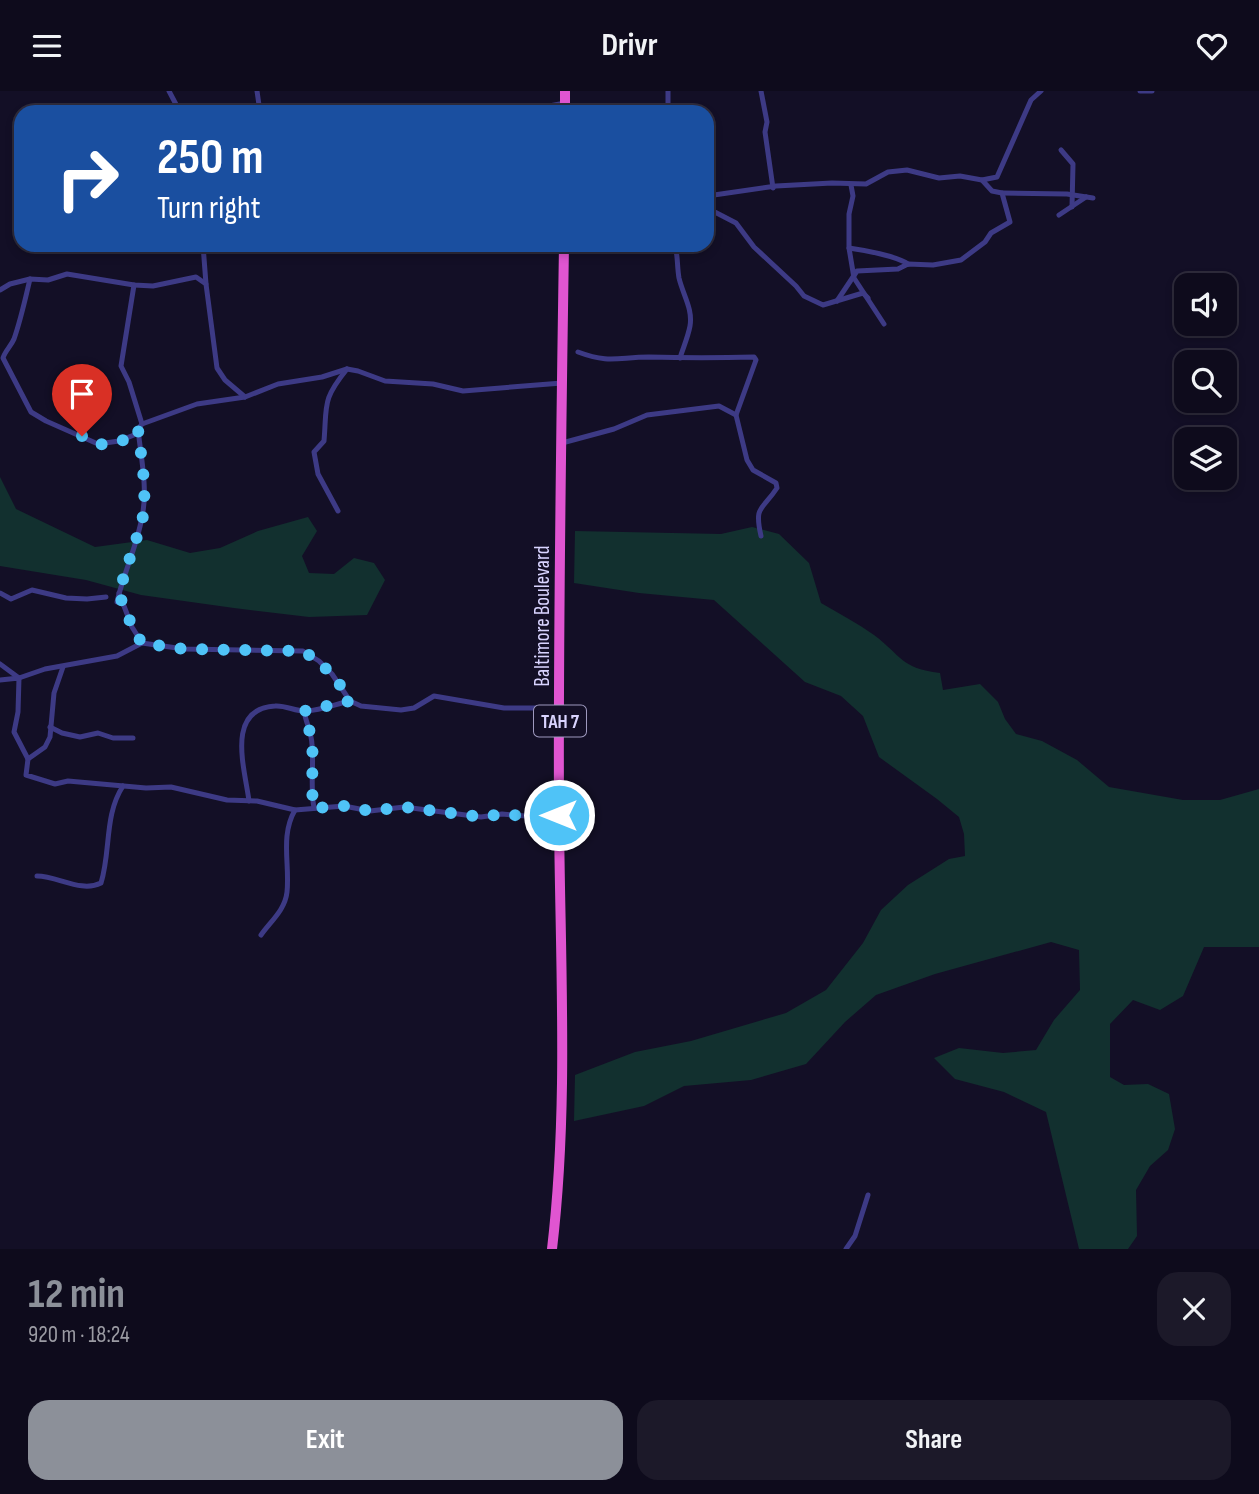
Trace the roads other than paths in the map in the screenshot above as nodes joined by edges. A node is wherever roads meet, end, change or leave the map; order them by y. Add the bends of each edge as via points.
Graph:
1 (761, 91) edge
2 (1041, 91) edge
3 (1140, 91) edge
4 (1152, 91) edge
5 (1061, 151) dead end
6 (982, 180) junction
7 (851, 185) junction
8 (773, 188) junction
9 (1002, 193) junction
10 (714, 195) edge
11 (1073, 195) junction
12 (1072, 207) junction
13 (714, 212) edge
14 (1059, 215) dead end
15 (849, 248) junction
16 (204, 252) edge
17 (564, 252) edge
18 (677, 252) edge
19 (908, 264) junction
20 (854, 278) junction
21 (30, 279) junction
22 (206, 284) junction
23 (134, 285) junction
24 (0, 290) edge
25 (868, 298) junction
26 (837, 301) junction
27 (884, 324) dead end
28 (578, 352) dead end
29 (680, 358) junction
30 (347, 369) junction
31 (562, 383) junction
32 (245, 397) junction
33 (736, 415) junction
34 (140, 427) junction
35 (562, 443) junction
36 (338, 511) dead end
37 (761, 536) dead end
38 (0, 593) edge
39 (119, 593) junction
40 (106, 597) dead end
41 (117, 602) dead end
42 (142, 643) junction
43 (0, 664) edge
44 (63, 667) junction
45 (19, 678) junction
46 (0, 680) edge
47 (350, 701) junction
48 (560, 708) junction
49 (304, 711) junction
50 (50, 727) junction
51 (134, 738) dead end
52 (27, 759) junction
53 (123, 786) junction
54 (249, 801) junction
55 (314, 808) junction
56 (295, 810) junction
57 (559, 815) junction
58 (37, 876) dead end
59 (261, 935) dead end
60 (868, 1195) dead end
61 (552, 1249) edge
62 (846, 1249) edge

1 - 8 street
2 - 6 street via 1031,100 997,177
3 - 4 street
5 - 11 street via 1073,163
6 - 7 street via 939,178 907,170
6 - 9 street via 992,191
7 - 8 street
7 - 15 street
8 - 10 street
9 - 11 street
9 - 19 street via 1010,222 985,242 961,260
11 - 12 street
11 - 12 street via 1089,197
12 - 14 street
13 - 26 street via 736,223 804,296 824,305
15 - 19 street
15 - 20 street
16 - 22 street
17 - 31 highway, Baltimore Boulevard / TAH 7
18 - 29 street via 690,324
19 - 20 street via 857,271
20 - 25 street
20 - 26 street
21 - 23 street via 67,274
21 - 24 street
21 - 34 street via 21,319 4,358 31,412 98,444 134,435
22 - 23 street via 196,277
22 - 32 street via 217,368
23 - 34 street via 121,366
25 - 26 street via 863,293
25 - 27 street
28 - 29 street via 615,361
29 - 33 street via 754,357
30 - 31 street via 384,381 463,391
30 - 32 street via 278,384
30 - 36 street via 325,407 324,441 314,452 318,474
31 - 35 highway, Baltimore Boulevard / TAH 7
32 - 34 street via 197,404
33 - 35 street via 719,407 647,415
33 - 37 street via 747,460 753,470 776,483 777,488 759,509
34 - 39 street via 143,515
35 - 48 highway, Baltimore Boulevard / TAH 7
38 - 40 street via 11,599 32,590 66,598
39 - 41 street
39 - 42 street
42 - 44 street via 117,656
42 - 47 street via 184,649 303,651 332,674
43 - 45 street
44 - 45 street
44 - 50 street
45 - 46 street
45 - 52 street via 14,732
47 - 48 street via 401,710 434,696 504,708
47 - 49 street
48 - 57 highway, Baltimore Boulevard / TAH 7
49 - 54 street via 276,705 248,715 241,745
49 - 55 street via 312,741
50 - 51 street via 80,737 98,733
50 - 52 street via 45,747
52 - 53 street via 26,775 55,784
53 - 54 street via 172,787
53 - 58 street via 111,809 101,883 92,887
54 - 56 street
55 - 56 street
55 - 57 street via 344,806 370,811 404,807 481,817
56 - 59 street via 287,823 287,894 281,911
57 - 61 highway, Baltimore Boulevard / TAH 7 via 564,1035
60 - 62 street

